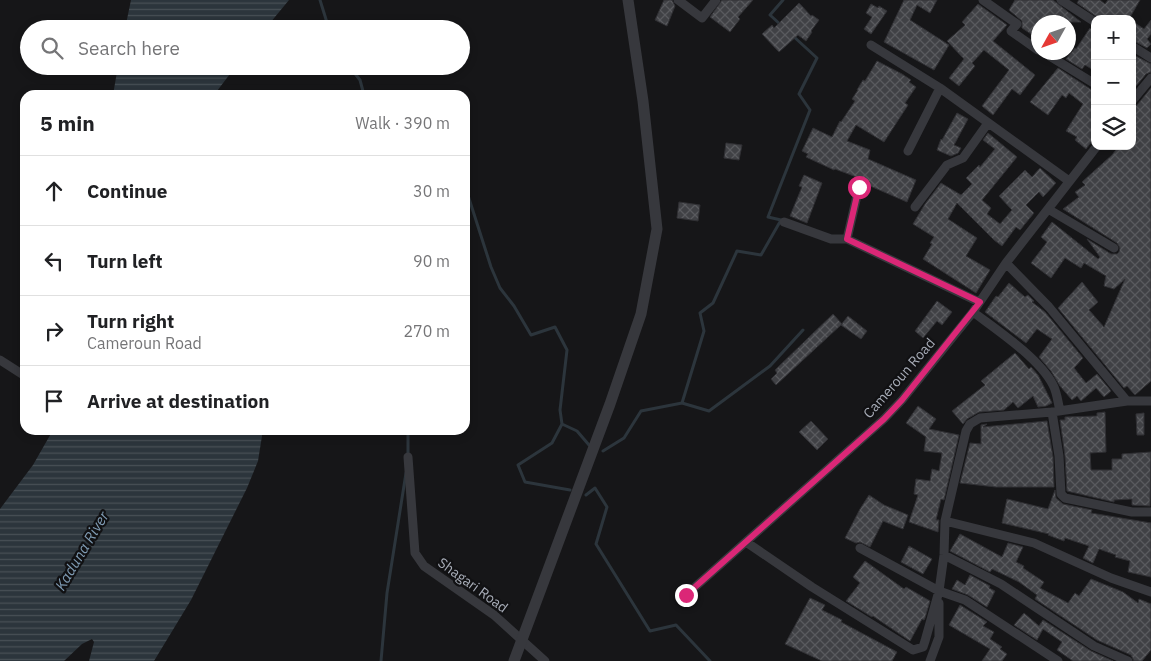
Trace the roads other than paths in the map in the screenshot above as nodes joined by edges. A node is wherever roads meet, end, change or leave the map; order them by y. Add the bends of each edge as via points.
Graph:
1 (628, 0) edge
2 (678, 0) edge
3 (716, 0) edge
4 (983, 0) edge
5 (1061, 0) edge
6 (1091, 19) edge
7 (871, 45) dead end
8 (1031, 45) edge
9 (1136, 49) edge
10 (1151, 58) edge
11 (1056, 60) edge
12 (1151, 78) edge
13 (1091, 82) edge
14 (940, 88) junction
15 (1136, 96) edge
16 (988, 123) junction
17 (908, 150) dead end
18 (1094, 150) edge
19 (1069, 182) junction
20 (859, 187) dead end
21 (915, 206) dead end
22 (1048, 209) junction
23 (784, 222) dead end
24 (847, 239) junction
25 (1114, 248) dead end
26 (1006, 263) junction
27 (980, 302) junction
28 (973, 312) junction
29 (0, 360) edge
30 (20, 373) edge
31 (1127, 401) junction
32 (1151, 401) edge
33 (1056, 412) junction
34 (408, 457) dead end
35 (1151, 512) edge
36 (945, 521) junction
37 (746, 542) junction
38 (860, 548) dead end
39 (944, 555) junction
40 (939, 590) junction
41 (1151, 592) edge
42 (686, 595) dead end
43 (522, 642) junction
44 (514, 661) edge
45 (545, 661) edge
46 (930, 661) edge
47 (1058, 661) edge
48 (1128, 661) edge

1 - 43 street via 657,229 641,314
2 - 3 street via 702,18
4 - 8 street via 1017,24 1011,31
5 - 6 street
7 - 14 street
9 - 10 street
11 - 13 street
12 - 15 street
14 - 16 street
14 - 17 street
16 - 19 street
16 - 21 street via 963,158 948,166
18 - 19 street, Cameroun Road
19 - 22 street, Cameroun Road
20 - 24 street
22 - 25 street
22 - 26 street, Cameroun Road
23 - 24 street via 831,239
24 - 27 street
26 - 27 street, Cameroun Road
26 - 31 street via 1049,308
27 - 28 street, Cameroun Road
28 - 33 street via 1019,346 1042,370 1053,385
28 - 37 street, Cameroun Road via 884,419
29 - 30 street
31 - 32 street
31 - 33 street
33 - 35 street via 1061,494 1065,498 1132,512
33 - 36 street via 980,418 970,424
34 - 43 street, Shagari Road via 415,552 424,566 494,615
36 - 39 street
36 - 41 street via 1034,543 1110,578
37 - 40 street via 913,650 923,647
37 - 42 street, Cameroun Road
38 - 40 street
39 - 40 street
39 - 48 street via 1000,584 1094,646
40 - 46 street via 938,637
40 - 47 street via 966,600
43 - 44 street
43 - 45 street, Shagari Road

